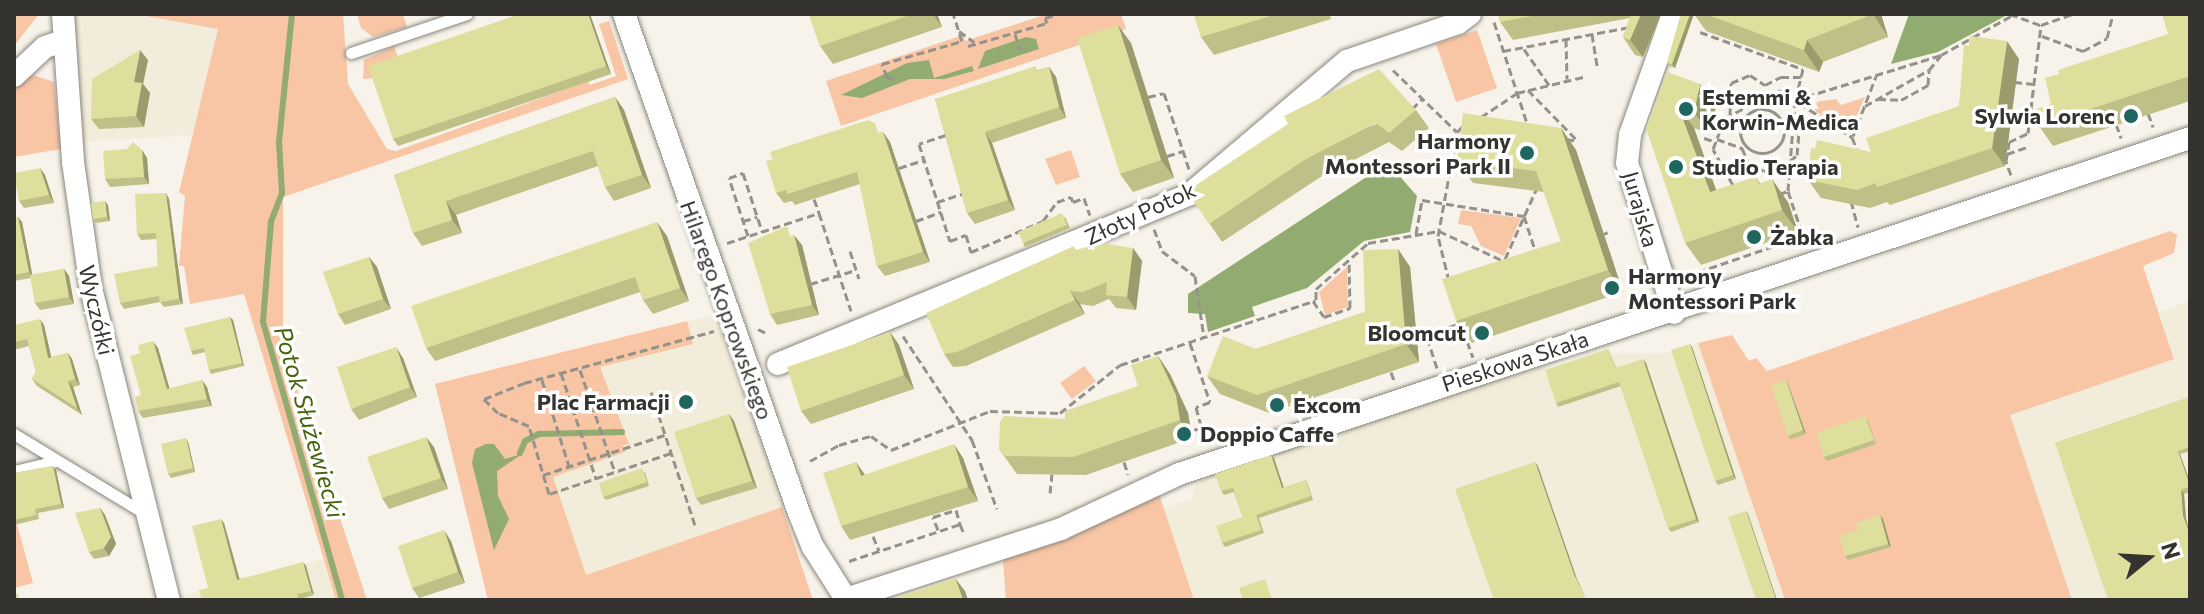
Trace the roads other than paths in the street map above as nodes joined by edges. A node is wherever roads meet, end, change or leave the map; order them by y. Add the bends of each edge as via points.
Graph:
1 (63, 14) edge
2 (467, 14) edge
3 (624, 14) edge
4 (1470, 14) edge
5 (1673, 14) edge
6 (64, 41) junction
7 (351, 53) dead end
8 (14, 76) edge
9 (2190, 138) edge
10 (1674, 313) junction
11 (778, 364) dead end
12 (14, 434) edge
13 (56, 461) junction
14 (14, 471) edge
15 (151, 517) junction
16 (846, 599) edge
17 (169, 600) edge

1 - 6 street, Wyczółki
2 - 7 lane
3 - 16 street, Hilarego Koprowskiego via 799,513 813,547
4 - 11 street, Złoty Potok via 1458,23 1347,61 1190,194
5 - 10 street, Jurajska via 1630,135 1627,163
6 - 8 street via 45,47
6 - 15 street, Wyczółki via 91,288
9 - 10 street, Pieskowa Skała
10 - 16 street, Pieskowa Skała via 1574,341 1179,474 1072,525
12 - 13 lane
13 - 14 lane
13 - 15 lane
15 - 17 street, Wyczółki

